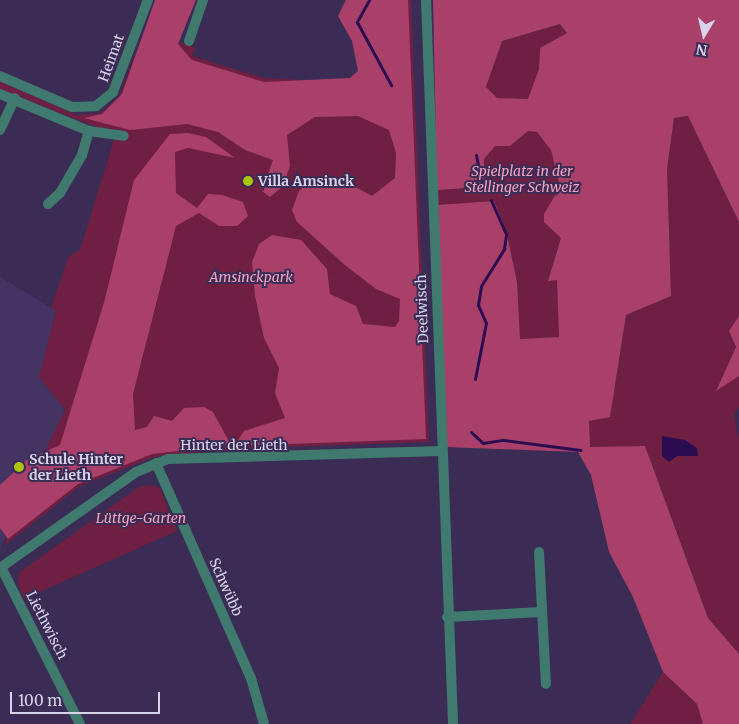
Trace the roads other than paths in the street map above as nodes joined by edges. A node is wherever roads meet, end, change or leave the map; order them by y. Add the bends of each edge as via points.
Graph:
1 (148, 0) edge
2 (203, 0) edge
3 (426, 0) edge
4 (189, 41) dead end
5 (0, 76) edge
6 (0, 94) edge
7 (15, 98) junction
8 (0, 130) edge
9 (88, 131) junction
10 (124, 136) dead end
11 (48, 204) dead end
12 (441, 451) junction
13 (156, 463) junction
14 (539, 552) dead end
15 (1, 567) edge
16 (542, 612) junction
17 (448, 617) junction
18 (546, 684) dead end
19 (80, 724) edge
20 (264, 724) edge
21 (453, 724) edge

1 - 5 street, Heimat via 113,92 96,106 72,107
2 - 4 street
3 - 12 street, Deelwisch
6 - 7 street
7 - 8 street
7 - 9 street
9 - 10 street
9 - 11 street via 73,170 60,193
12 - 13 street, Hinter der Lieth via 288,458 185,457
12 - 17 street, Deelwisch
13 - 15 street, Hinter der Lieth
13 - 20 street, Schwübb via 247,670
14 - 16 street
15 - 19 street, Liethwisch
16 - 17 street
16 - 18 street
17 - 21 street, Deelwisch

